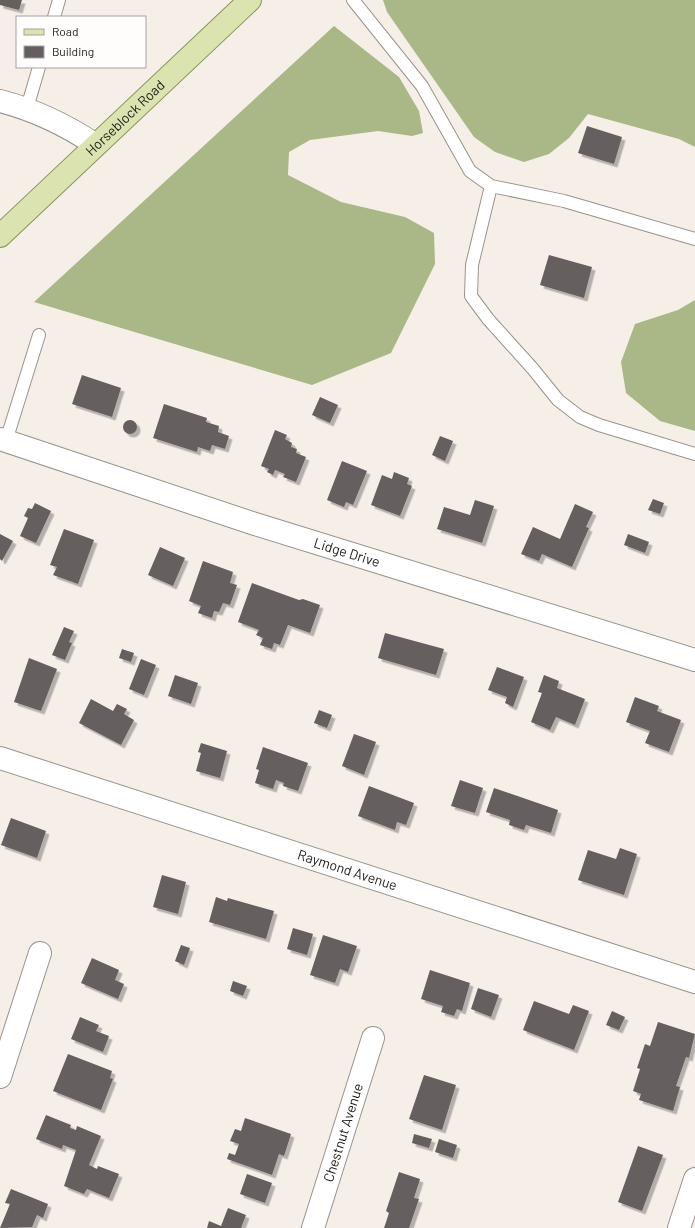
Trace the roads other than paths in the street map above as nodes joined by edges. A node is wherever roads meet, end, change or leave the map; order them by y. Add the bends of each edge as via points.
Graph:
1 (59, 0) edge
2 (250, 0) edge
3 (353, 0) edge
4 (54, 16) edge
5 (39, 68) edge
6 (0, 100) edge
7 (27, 108) junction
8 (96, 145) junction
9 (491, 186) junction
10 (0, 236) edge
11 (695, 239) edge
12 (38, 335) dead end
13 (3, 440) edge
14 (695, 454) edge
15 (695, 660) edge
16 (0, 758) edge
17 (40, 953) dead end
18 (695, 982) edge
19 (373, 1038) dead end
20 (0, 1078) edge
21 (695, 1179) edge
22 (313, 1228) edge
23 (680, 1228) edge

1 - 4 lane
2 - 8 main road, Horseblock Road
3 - 9 lane via 422,86 470,171
5 - 7 lane
6 - 7 street
7 - 8 street via 78,132
8 - 10 main road, Horseblock Road
9 - 11 lane via 564,201
9 - 14 lane via 472,265 471,296 488,319 534,369 558,400 580,417
12 - 13 lane
13 - 15 street, Lidge Drive via 254,524
16 - 18 street, Raymond Avenue
17 - 20 street
19 - 22 street, Chestnut Avenue
21 - 23 street

